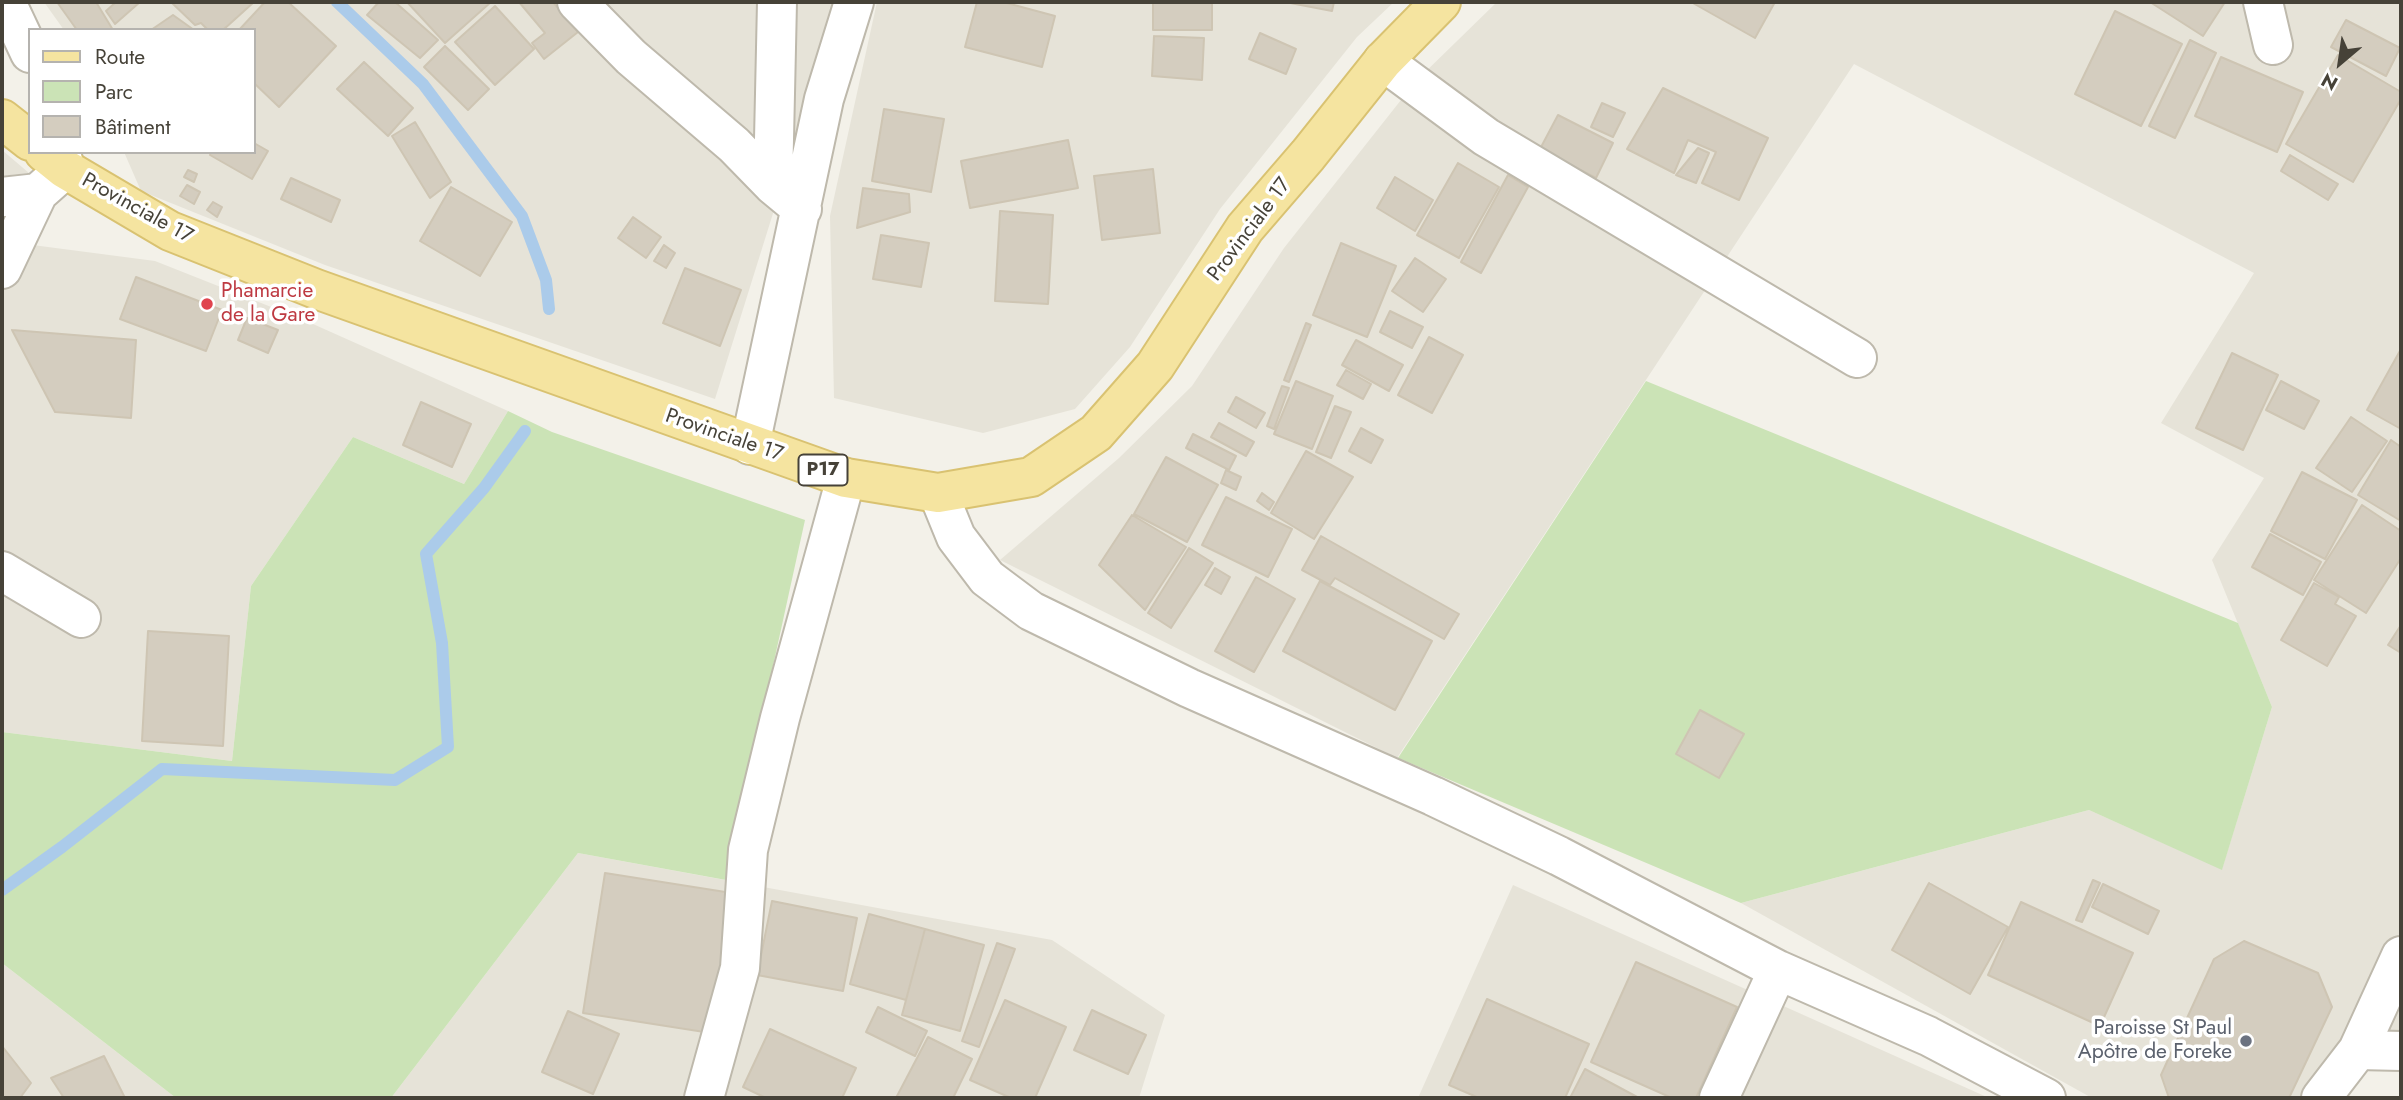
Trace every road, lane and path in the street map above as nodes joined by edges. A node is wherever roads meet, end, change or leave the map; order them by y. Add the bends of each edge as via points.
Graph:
1 (6, 2) edge
2 (577, 2) edge
3 (777, 2) edge
4 (854, 2) edge
5 (1441, 2) edge
6 (2263, 2) edge
7 (2273, 46) dead end
8 (28, 49) edge
9 (1383, 61) junction
10 (2, 119) edge
11 (28, 139) edge
12 (42, 173) edge
13 (773, 185) junction
14 (802, 209) junction
15 (2, 269) edge
16 (1857, 358) dead end
17 (750, 446) junction
18 (846, 478) junction
19 (939, 493) junction
20 (2, 571) edge
21 (80, 618) dead end
22 (2401, 956) edge
23 (1778, 970) junction
24 (2358, 1050) junction
25 (2401, 1051) edge
26 (704, 1098) edge
27 (1719, 1098) edge
28 (2046, 1098) edge
29 (2321, 1098) edge

1 - 8 street
2 - 13 street
3 - 13 street
4 - 14 street via 824,99
5 - 9 main road, Provinciale 17 / P17
6 - 7 street
9 - 16 street via 1486,137
9 - 19 main road, Provinciale 17 / P17 via 1245,228 1155,366 1096,433 1031,477
10 - 11 main road
12 - 15 street
12 - 17 main road, Provinciale 17 / P17 via 170,231 316,289
13 - 14 street
14 - 17 street
17 - 18 main road, Provinciale 17 / P17
18 - 19 main road, Provinciale 17 / P17
18 - 26 street via 748,850 740,968
19 - 23 street via 956,537 979,568 1031,611 1559,856
20 - 21 street
22 - 24 street
23 - 27 street
23 - 28 street via 1928,1036
24 - 25 street
24 - 29 street

